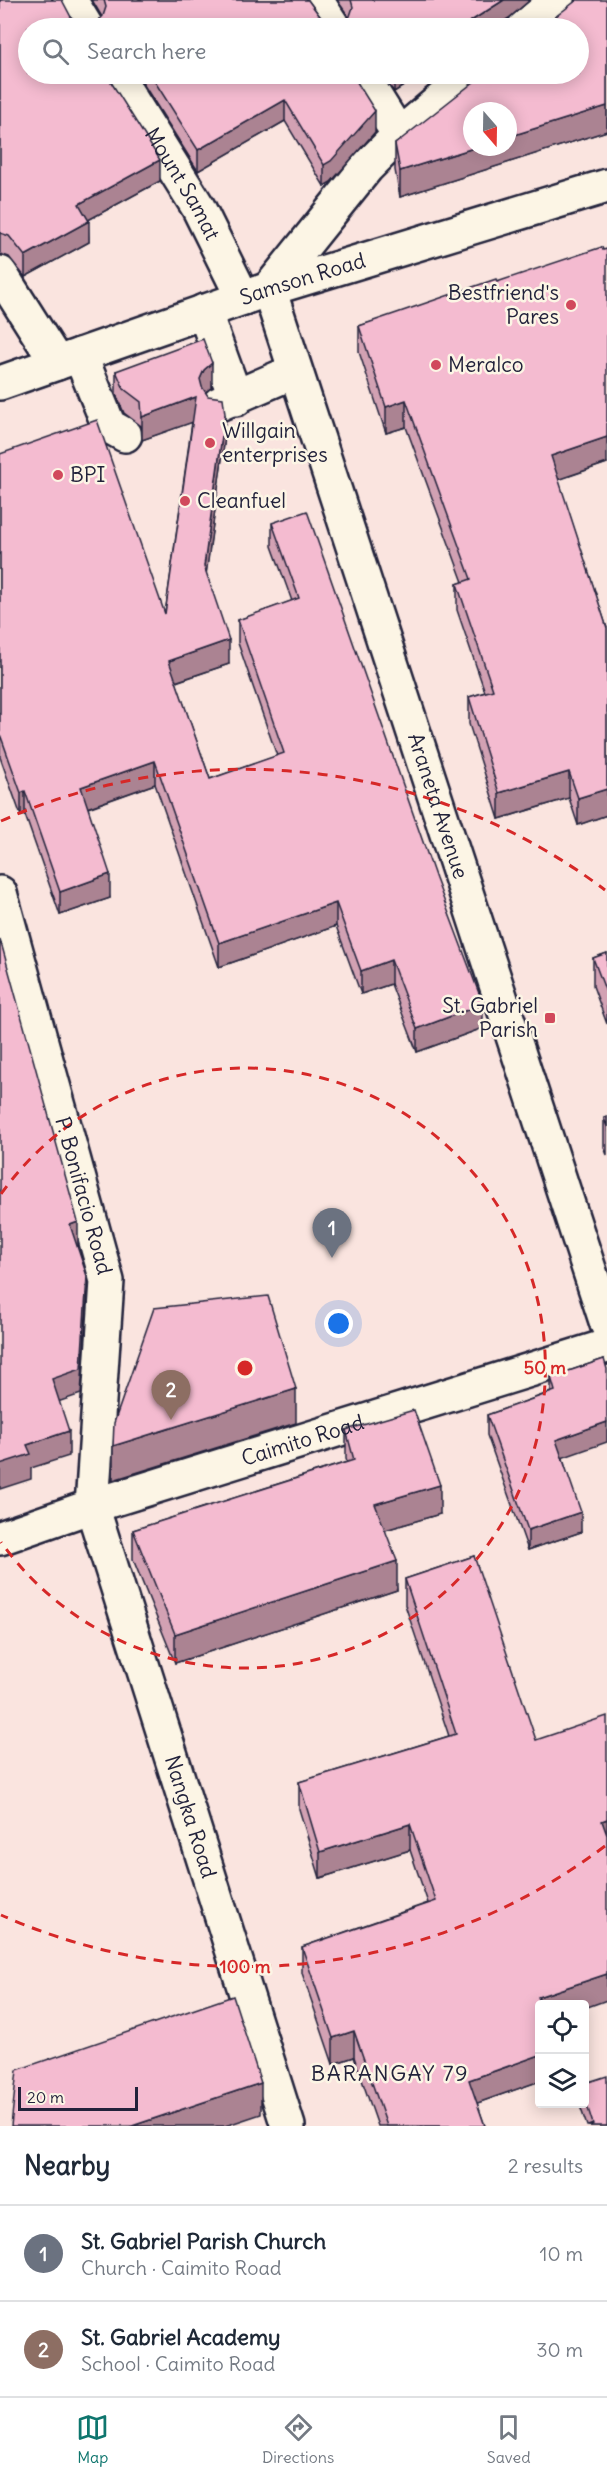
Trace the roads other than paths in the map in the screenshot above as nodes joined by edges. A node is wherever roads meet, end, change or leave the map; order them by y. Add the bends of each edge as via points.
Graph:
1 (70, 0) edge
2 (316, 0) edge
3 (557, 0) edge
4 (81, 18) edge
5 (328, 18) edge
6 (536, 18) edge
7 (121, 84) edge
8 (367, 84) edge
9 (459, 84) edge
10 (399, 135) junction
11 (607, 186) edge
12 (0, 273) edge
13 (256, 293) junction
14 (204, 311) junction
15 (69, 359) junction
16 (295, 371) junction
17 (0, 382) edge
18 (125, 435) dead end
19 (0, 893) edge
20 (607, 1324) edge
21 (607, 1346) edge
22 (92, 1506) junction
23 (0, 1538) edge
24 (288, 2126) edge

1 - 4 main road
2 - 5 main road
3 - 6 main road
7 - 13 main road, Mount Samat
8 - 10 main road
9 - 10 main road
10 - 13 main road
11 - 13 main road, Samson Road
12 - 15 main road
13 - 14 main road, Samson Road
13 - 16 main road, Araneta Avenue
14 - 15 main road, Samson Road
14 - 16 main road via 227,401
15 - 17 main road, Samson Road
15 - 18 main road via 109,426
16 - 20 main road, Araneta Avenue
19 - 22 main road, P. Bonifacio Road via 107,1281
21 - 22 main road, Caimito Road
22 - 23 main road, Caimito Road
22 - 24 main road, Nangka Road

